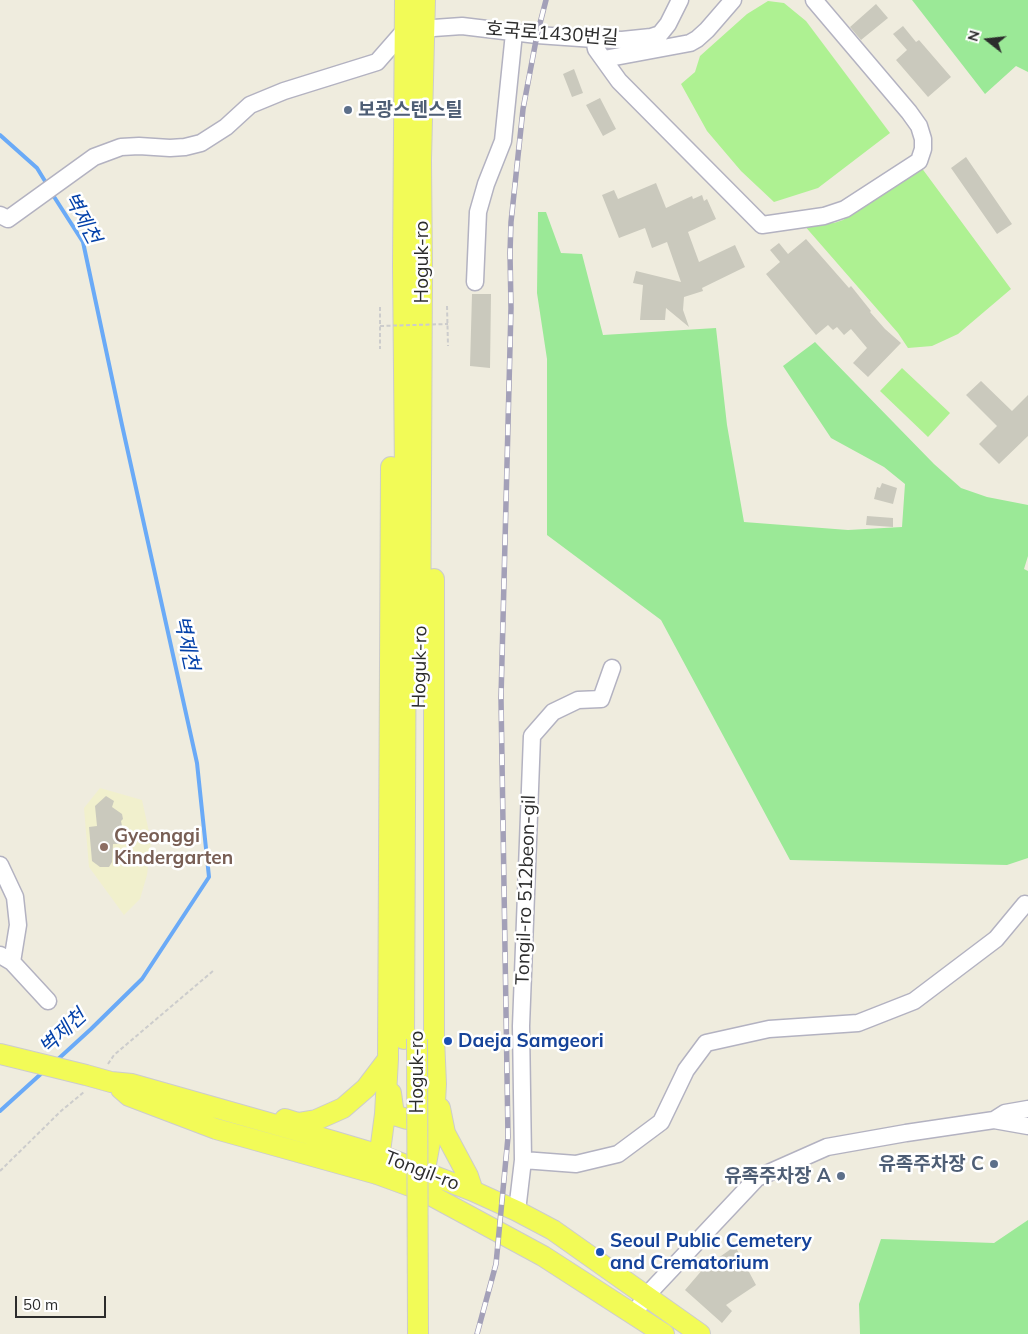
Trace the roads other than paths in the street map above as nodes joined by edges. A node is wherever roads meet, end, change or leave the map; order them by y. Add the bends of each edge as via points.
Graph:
1 (405, 0) edge
2 (425, 0) edge
3 (680, 0) edge
4 (733, 0) edge
5 (814, 0) edge
6 (414, 29) junction
7 (514, 33) junction
8 (594, 39) junction
9 (604, 59) junction
10 (4, 217) edge
11 (403, 266) junction
12 (422, 270) junction
13 (475, 282) dead end
14 (612, 668) dead end
15 (0, 865) edge
16 (1024, 904) dead end
17 (6, 959) edge
18 (48, 1001) dead end
19 (410, 1039) junction
20 (0, 1054) edge
21 (388, 1059) junction
22 (111, 1082) junction
23 (436, 1084) junction
24 (199, 1103) junction
25 (1028, 1109) edge
26 (994, 1120) junction
27 (1028, 1126) edge
28 (523, 1160) junction
29 (378, 1165) junction
30 (423, 1181) junction
31 (473, 1191) junction
32 (517, 1211) junction
33 (646, 1296) junction
34 (634, 1314) junction
35 (404, 1334) edge
36 (418, 1334) edge
37 (664, 1334) edge
38 (700, 1334) edge

1 - 6 main road, Hoguk-ro
2 - 6 main road, Hoguk-ro
3 - 8 street, 호국로1430번길 via 660,34 622,40
4 - 9 street via 707,30 690,43
5 - 9 street via 909,112 923,139 919,161 844,209 824,216 762,225 619,81
6 - 7 street, 호국로1430번길 via 462,26
6 - 10 street via 377,62 250,104 226,127 201,144 170,148 121,147 94,158
6 - 11 main road, Hoguk-ro
6 - 12 main road, Hoguk-ro via 421,160
7 - 8 street, 호국로1430번길
7 - 13 street via 503,141 478,212
8 - 9 street via 596,49
11 - 19 main road, Hoguk-ro
11 - 21 main road via 392,433
12 - 19 main road, Hoguk-ro
12 - 23 main road via 434,430
14 - 28 street, Tongil-ro 512beon-gil via 601,699 578,700 552,712 532,736 521,1026
15 - 17 street via 15,897 18,925
16 - 28 street via 996,939 914,1002 858,1023 769,1029 706,1043 686,1070 661,1122 618,1154 576,1164
17 - 18 street
19 - 35 main road, Hoguk-ro
19 - 36 main road, Hoguk-ro, bridge
20 - 22 main road, Tongil-ro
21 - 23 main road via 394,1115 407,1120 421,1118
21 - 24 main road via 366,1088 343,1108 316,1120 298,1123 232,1104
21 - 29 main road via 386,1114
22 - 24 main road, Tongil-ro via 132,1084
22 - 29 main road, Tongil-ro via 129,1096 216,1130
23 - 30 main road via 434,1120
23 - 31 main road via 445,1133
24 - 29 main road, Tongil-ro
25 - 26 street via 1005,1113
26 - 27 street
26 - 33 street via 827,1147 757,1178
28 - 32 street, Tongil-ro 512beon-gil
29 - 30 main road, Tongil-ro
30 - 31 main road, Tongil-ro
30 - 34 main road, Tongil-ro
31 - 32 main road, Tongil-ro
32 - 33 main road, Tongil-ro via 553,1230
33 - 34 street
33 - 38 main road, Tongil-ro
34 - 37 main road, Tongil-ro

